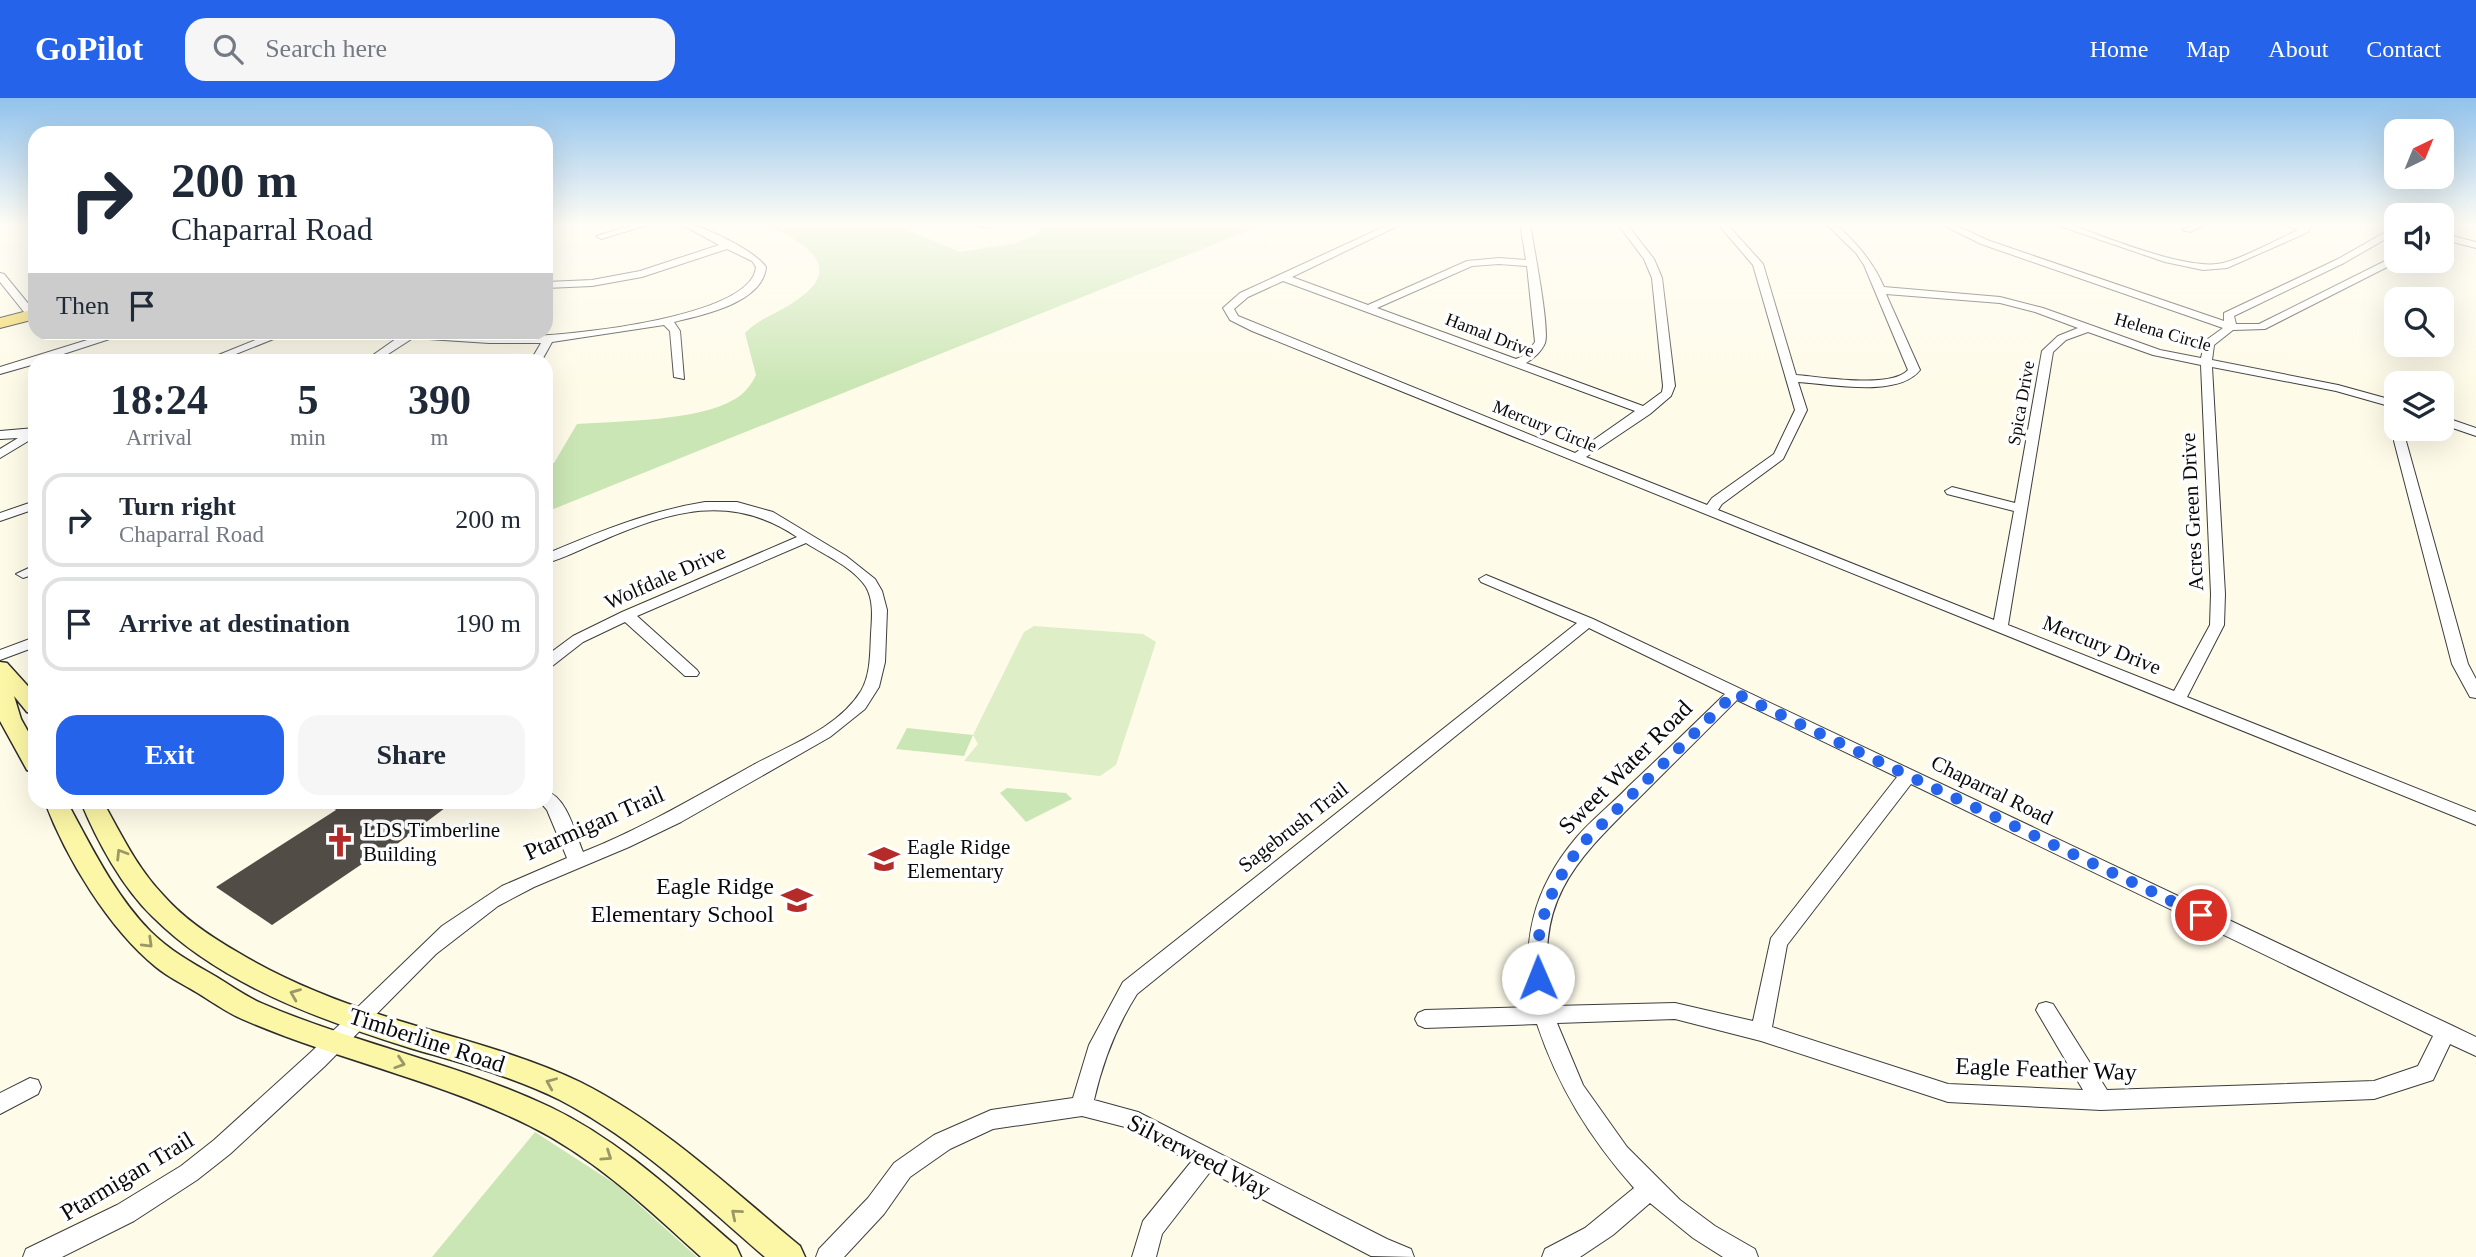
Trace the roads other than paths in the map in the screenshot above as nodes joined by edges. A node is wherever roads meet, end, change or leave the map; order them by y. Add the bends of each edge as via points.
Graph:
1 (1, 277) edge
2 (625, 277) edge
3 (758, 277) edge
4 (1283, 277) joint
5 (1438, 277) edge
6 (1533, 277) edge
7 (1657, 277) edge
8 (1762, 277) edge
9 (1873, 277) edge
10 (2086, 277) edge
11 (2307, 277) edge
12 (2360, 277) edge
13 (553, 285) edge
14 (1880, 289) junction
15 (1369, 308) junction
16 (28, 309) edge
17 (28, 316) edge
18 (667, 321) junction
19 (0, 323) edge
20 (2231, 327) junction
21 (2088, 328) junction
22 (553, 338) edge
23 (100, 340) edge
24 (265, 340) edge
25 (402, 340) edge
26 (55, 354) edge
27 (228, 354) edge
28 (381, 354) edge
29 (28, 362) edge
30 (1516, 364) junction
31 (2206, 364) junction
32 (0, 371) edge
33 (680, 377) dead end
34 (1792, 378) junction
35 (2384, 401) edge
36 (1646, 411) junction
37 (2454, 424) edge
38 (2476, 432) edge
39 (28, 433) edge
40 (0, 435) edge
41 (28, 436) edge
42 (2400, 441) edge
43 (0, 454) edge
44 (1576, 458) junction
45 (1952, 491) dead end
46 (28, 507) edge
47 (2019, 508) junction
48 (1711, 510) junction
49 (0, 517) edge
50 (807, 538) junction
51 (553, 556) edge
52 (1486, 579) dead end
53 (627, 615) junction
54 (1588, 622) junction
55 (2000, 627) junction
56 (28, 645) edge
57 (0, 655) edge
58 (553, 659) edge
59 (0, 668) edge
60 (691, 673) dead end
61 (0, 687) edge
62 (1735, 693) junction
63 (2476, 693) edge
64 (2178, 698) junction
65 (28, 699) edge
66 (28, 752) edge
67 (1908, 775) junction
68 (553, 805) edge
69 (62, 809) edge
70 (96, 809) edge
71 (2476, 819) edge
72 (578, 861) junction
73 (2046, 1010) dead end
74 (1543, 1015) junction
75 (1425, 1019) dead end
76 (358, 1020) junction
77 (1760, 1032) junction
78 (2446, 1032) junction
79 (335, 1043) junction
80 (2476, 1047) edge
81 (30, 1087) dead end
82 (2101, 1100) junction
83 (0, 1104) edge
84 (1083, 1106) junction
85 (1207, 1159) junction
86 (1651, 1188) junction
87 (35, 1257) edge
88 (725, 1257) edge
89 (789, 1257) edge
90 (828, 1257) edge
91 (1144, 1257) edge
92 (1402, 1257) edge
93 (1554, 1257) edge
94 (1746, 1257) edge

1 - 16 street
2 - 13 street
3 - 18 street via 757,283 724,303
4 - 15 street, Hamal Drive
4 - 44 street, Mercury Circle via 1234,301 1228,308 1234,318
5 - 15 street
6 - 30 street via 1540,342 1529,357
7 - 36 street via 1667,394
8 - 34 street
9 - 14 street
10 - 20 street
11 - 20 street, Acres Green Drive via 2228,315
12 - 20 street via 2260,327
14 - 21 street, Helena Circle via 2000,300
14 - 34 street via 1914,370 1907,378 1884,384
15 - 30 street, Hamal Drive
17 - 19 main road
18 - 22 street
18 - 33 street via 675,331
20 - 31 street, Acres Green Drive via 2209,343
21 - 31 street, Helena Circle via 2157,353
21 - 47 street, Spica Drive via 2062,338 2048,351
23 - 26 street
24 - 27 street
25 - 28 street
29 - 32 street
30 - 36 street, Hamal Drive
31 - 35 street, Helena Circle via 2338,388
31 - 64 street, Acres Green Drive via 2217,625
34 - 48 street via 1801,410 1779,456
36 - 44 street
37 - 38 street
39 - 40 street
41 - 43 street
42 - 63 street via 2460,664
44 - 48 street, Mercury Circle
45 - 47 street
46 - 49 street
47 - 55 street, Spica Drive
48 - 55 street, Mercury Drive
50 - 51 street via 757,509 705,505 652,516
50 - 53 street, Wolfdale Drive
50 - 72 street, Ptarmigan Trail via 865,576 875,589 879,607 877,670 866,696 847,717 818,737 641,834
52 - 54 street, Chaparral Road
53 - 58 street, Wolfdale Drive via 578,639
53 - 60 street
54 - 62 street, Chaparral Road
54 - 84 street, Sagebrush Trail via 1130,988 1093,1056
55 - 64 street, Mercury Drive
56 - 57 street
59 - 65 street
61 - 66 street
62 - 67 street, Chaparral Road
62 - 74 street, Sweet Water Road via 1568,863 1545,907 1539,933 1536,959
64 - 71 street, Mercury Drive
67 - 77 street via 1778,943
67 - 78 street, Chaparral Road
68 - 72 street
69 -> 79 street, Timberline Road via 88,863 117,907 140,937 167,961 249,1010
76 -> 70 street, Timberline Road via 236,965 169,917 138,881
72 - 76 street, Ptarmigan Trail via 522,884 448,931
73 - 82 street
74 - 75 street, Eagle Feather Way
74 - 77 street, Eagle Feather Way via 1675,1011
74 - 86 street, Sweet Water Road via 1582,1104 1606,1140
76 - 79 street, Ptarmigan Trail
89 -> 76 street, Timberline Road via 650,1142 600,1107 515,1068
77 - 82 street, Eagle Feather Way via 1948,1093
78 - 80 street, Chaparral Road
78 - 82 street, Eagle Feather Way via 2425,1073 2374,1090
79 - 87 street, Ptarmigan Trail via 210,1157 83,1237
79 -> 88 street, Timberline Road via 451,1080 578,1137 622,1166
81 - 83 street
84 - 85 street, Silverweed Way via 1130,1119
84 - 90 street, Silverweed Way via 991,1120 942,1142 902,1170 876,1206
85 - 91 street via 1151,1229
85 - 92 street, Silverweed Way
86 - 93 street via 1602,1229
86 - 94 street, Sweet Water Road via 1699,1229

